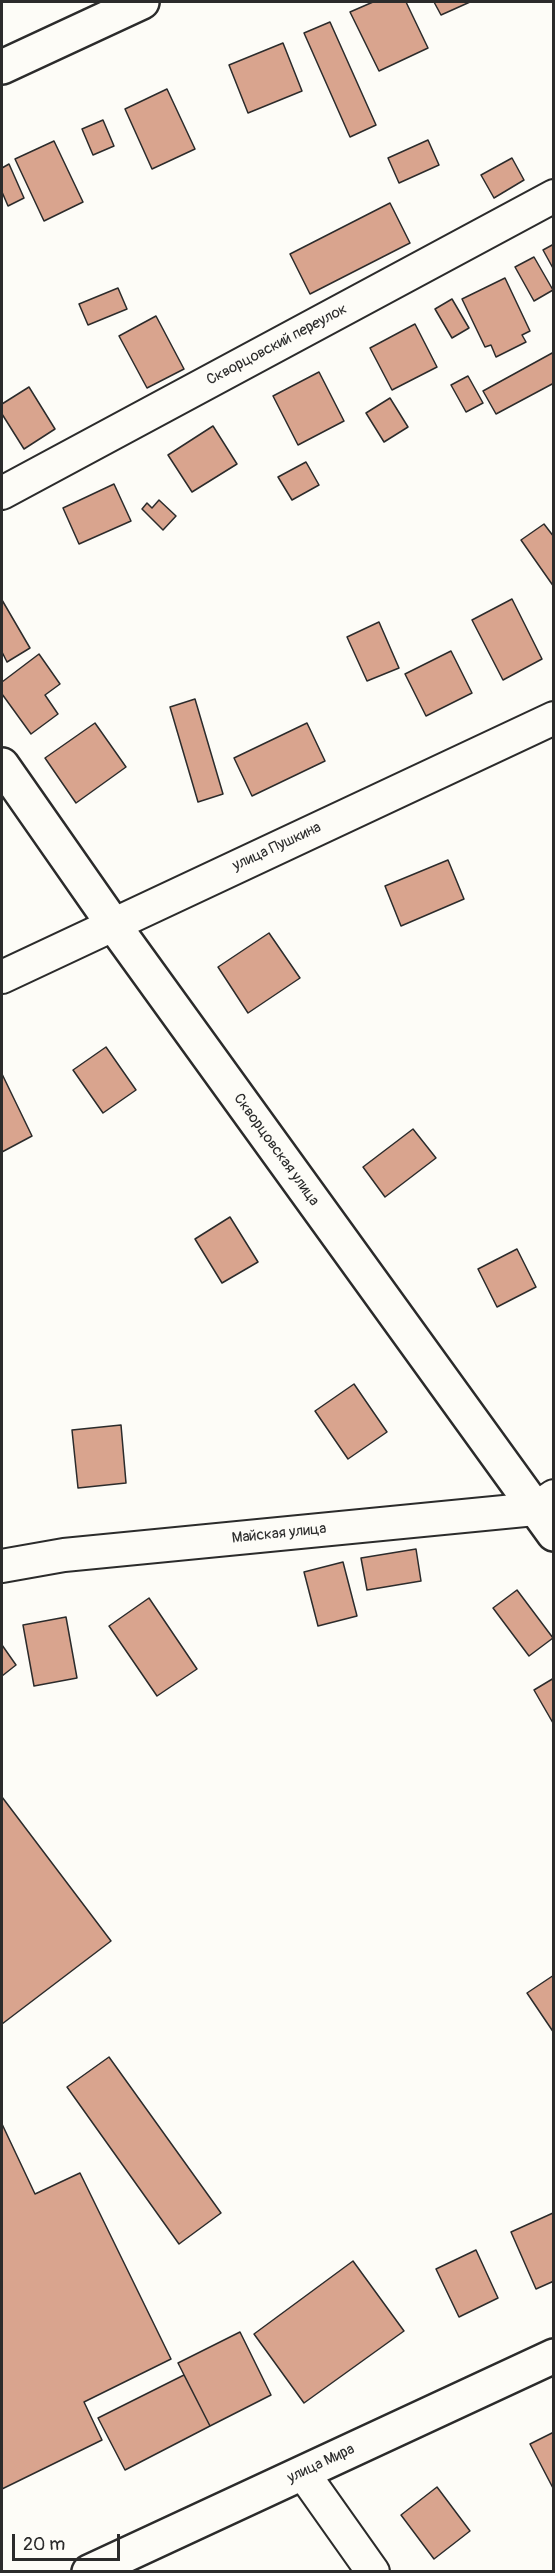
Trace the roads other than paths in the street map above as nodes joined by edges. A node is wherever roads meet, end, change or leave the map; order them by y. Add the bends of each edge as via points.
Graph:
1 (142, 2) edge
2 (2, 67) edge
3 (554, 196) edge
4 (2, 493) edge
5 (554, 718) edge
6 (2, 765) edge
7 (112, 924) junction
8 (2, 977) edge
9 (548, 1513) edge
10 (2, 1566) edge
11 (554, 2356) edge
12 (303, 2473) junction
13 (89, 2571) edge
14 (373, 2571) edge

1 - 2 street
3 - 4 street, Скворцовский переулок
5 - 7 street, улица Пушкина
6 - 7 street, Скворцовская улица
7 - 8 street, улица Пушкина
7 - 9 street, Скворцовская улица
9 - 10 street, Майская улица via 64,1555
11 - 12 street, улица Мира
12 - 13 street, улица Мира
12 - 14 street

